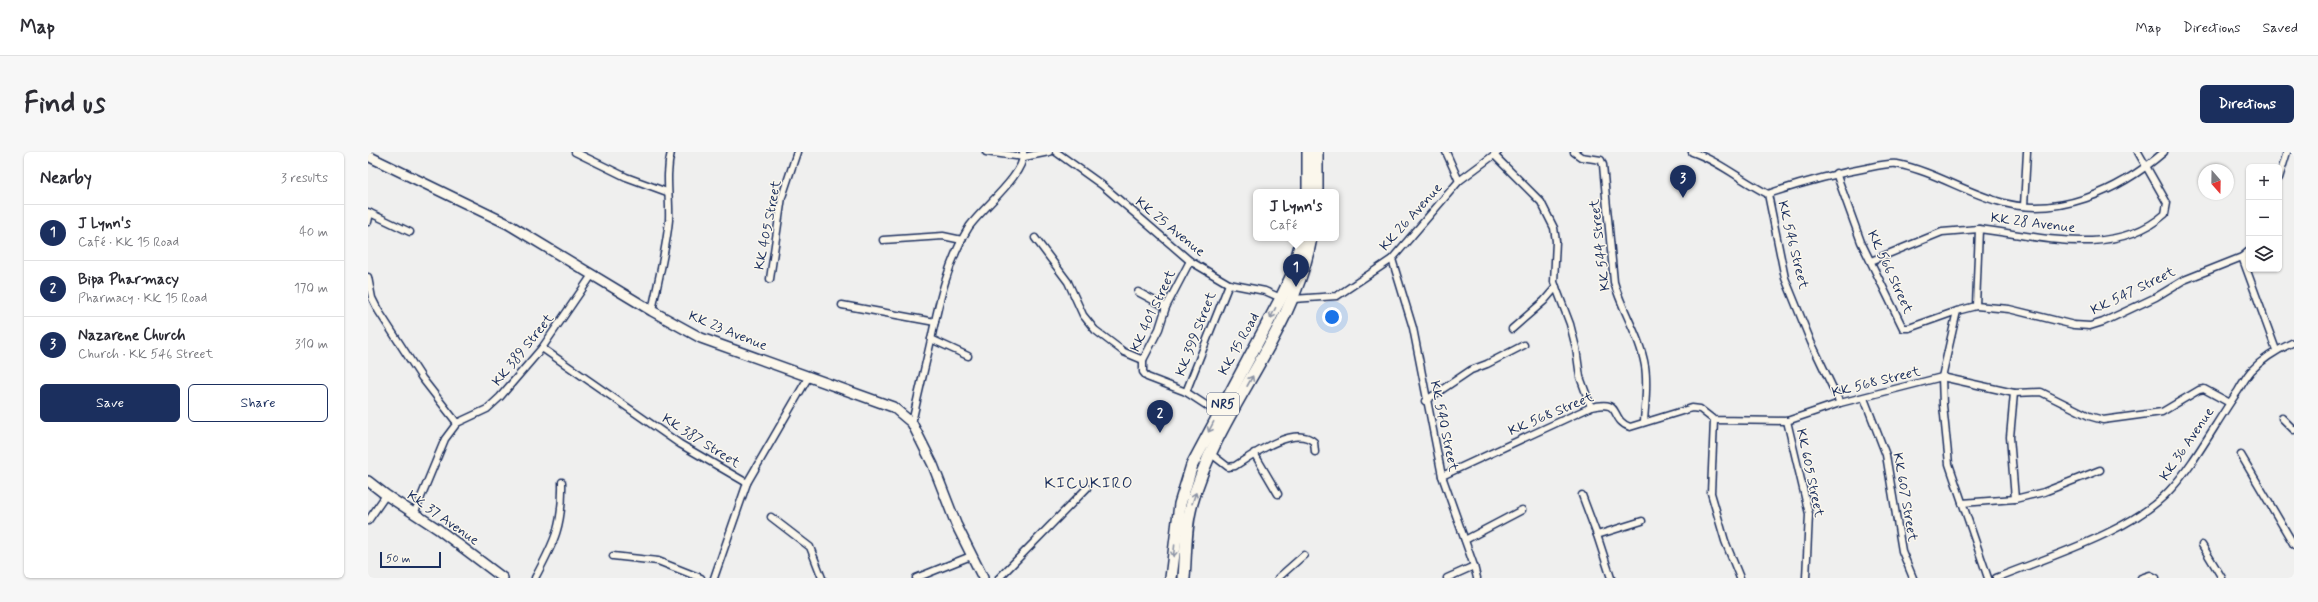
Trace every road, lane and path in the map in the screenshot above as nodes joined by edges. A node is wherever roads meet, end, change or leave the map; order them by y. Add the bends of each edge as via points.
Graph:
1 (575, 152) edge
2 (671, 152) edge
3 (797, 152) edge
4 (986, 152) edge
5 (1049, 152) edge
6 (1056, 152) edge
7 (1308, 152) edge
8 (1317, 152) edge
9 (1446, 152) edge
10 (1574, 152) edge
11 (1692, 152) edge
12 (2027, 152) edge
13 (2138, 152) edge
14 (2164, 152) edge
15 (2286, 152) edge
16 (1496, 153) edge
17 (1024, 154) edge
18 (368, 156) edge
19 (2146, 167) junction
20 (2282, 167) edge
21 (1836, 173) junction
22 (1459, 181) junction
23 (1308, 189) edge
24 (1317, 189) edge
25 (667, 192) junction
26 (1768, 194) junction
27 (2024, 206) junction
28 (369, 213) edge
29 (368, 222) edge
30 (1978, 229) junction
31 (410, 232) dead end
32 (1036, 238) dead end
33 (883, 240) dead end
34 (962, 240) junction
35 (1301, 241) edge
36 (1310, 241) edge
37 (2246, 254) edge
38 (2242, 257) junction
39 (1392, 259) junction
40 (1872, 261) junction
41 (1190, 262) junction
42 (592, 275) junction
43 (368, 277) edge
44 (770, 279) dead end
45 (1229, 284) junction
46 (1556, 287) junction
47 (1138, 292) dead end
48 (1281, 298) junction
49 (1293, 299) junction
50 (842, 305) dead end
51 (1976, 306) junction
52 (1166, 307) junction
53 (652, 311) junction
54 (1957, 312) junction
55 (935, 322) junction
56 (1512, 329) dead end
57 (931, 339) junction
58 (2294, 342) edge
59 (1524, 345) dead end
60 (542, 348) junction
61 (2276, 350) junction
62 (968, 356) dead end
63 (1143, 360) junction
64 (809, 376) junction
65 (1942, 377) junction
66 (1186, 392) junction
67 (2014, 393) junction
68 (1864, 398) junction
69 (1425, 401) junction
70 (2228, 402) junction
71 (1840, 403) junction
72 (1591, 407) junction
73 (1218, 413) junction
74 (2282, 418) dead end
75 (1714, 420) junction
76 (1787, 421) junction
77 (1644, 422) junction
78 (457, 423) junction
79 (912, 423) junction
80 (2294, 430) edge
81 (1315, 452) dead end
82 (1210, 453) junction
83 (1254, 453) junction
84 (2241, 455) dead end
85 (2100, 470) dead end
86 (1442, 476) junction
87 (368, 481) edge
88 (562, 482) dead end
89 (747, 483) junction
90 (1087, 488) dead end
91 (1278, 494) dead end
92 (386, 495) junction
93 (1582, 495) dead end
94 (2015, 499) junction
95 (1962, 503) junction
96 (1522, 510) dead end
97 (414, 514) junction
98 (770, 517) dead end
99 (368, 521) edge
100 (1642, 521) dead end
101 (1596, 535) junction
102 (1465, 540) junction
103 (2202, 545) dead end
104 (2294, 545) edge
105 (1304, 555) dead end
106 (613, 556) dead end
107 (971, 556) junction
108 (1474, 566) junction
109 (503, 578) edge
110 (535, 578) edge
111 (701, 578) edge
112 (714, 578) edge
113 (822, 578) edge
114 (916, 578) edge
115 (983, 578) edge
116 (999, 578) edge
117 (1171, 578) edge
118 (1184, 578) edge
119 (1278, 578) edge
120 (1447, 578) edge
121 (1477, 578) edge
122 (1611, 578) edge
123 (1740, 578) edge
124 (1806, 578) edge
125 (1913, 578) edge
126 (1988, 578) edge
127 (1996, 578) edge
128 (2141, 578) edge
129 (2156, 578) edge
130 (2222, 578) edge

1 - 25 street via 626,178
2 - 25 street
3 - 44 street, KK 405 Street via 782,197
4 - 17 street
5 - 17 street
6 - 41 street, KK 25 Avenue via 1102,185
7 - 23 highway
8 - 24 highway
9 - 22 street
10 - 77 street, KK 544 Street via 1581,157 1601,160 1603,165 1614,282 1618,298 1637,338 1645,366
11 - 26 street, KK 546 Street via 1704,156
12 - 27 street
13 - 19 street, KK 28 Avenue
14 - 19 street
15 - 20 street
16 - 22 street, KK 26 Avenue
16 - 46 street via 1541,202 1554,228
17 - 34 street via 1016,175 978,217
18 - 42 main road, KK 23 Avenue via 508,224
19 - 27 street via 2114,187 2078,201 2053,207
19 - 30 street, KK 28 Avenue via 2158,184 2167,208 2159,219 2127,234 2095,241 2075,241
21 - 26 street
21 - 27 street via 1896,164 1997,201
21 - 40 street, KK 566 Street via 1861,242
22 - 39 street, KK 26 Avenue
25 - 53 street via 669,218
26 - 71 street, KK 546 Street via 1785,278
28 - 29 street
28 - 31 street
30 - 40 street via 1942,232
30 - 51 street, KK 28 Avenue
32 - 63 street via 1068,282 1083,315 1095,330 1124,352
33 - 34 street via 943,236
34 - 55 street via 953,259
35 - 48 highway, KK 15 Road / NR5 via 1292,275
36 - 49 highway, KK 15 Road / NR5
37 - 38 street, KK 547 Street
38 - 51 street, KK 547 Street via 2184,280 2156,297 2090,326 2074,325 2010,309
38 - 61 street
39 - 49 street, KK 26 Avenue via 1337,296
39 - 69 street, KK 540 Street via 1413,328
40 - 54 street, KK 566 Street via 1903,328
41 - 45 street, KK 25 Avenue
41 - 52 street, KK 401 Street
42 - 53 main road, KK 23 Avenue
42 - 60 street, KK 389 Street
43 - 78 street via 372,298 378,310 422,378
45 - 48 street, KK 25 Avenue via 1265,291
45 - 66 street, KK 399 Street
46 - 56 street via 1544,302
46 - 72 street via 1570,324 1580,377
47 - 52 street
48 - 49 highway
48 -> 73 highway, KK 15 Road / NR5
82 -> 49 highway, KK 15 Road / NR5
50 - 55 street
51 - 54 street
52 - 63 street, KK 401 Street via 1159,329
53 - 64 main road, KK 23 Avenue via 706,340
54 - 65 street
55 - 57 street
57 - 62 street
57 - 79 street
58 - 61 street, KK 36 Avenue
59 - 69 street via 1471,370
60 - 78 street, KK 389 Street via 487,409
60 - 89 street, KK 387 Street via 680,444
61 - 70 street, KK 36 Avenue via 2252,370
63 - 66 street, KK 401 Street via 1147,377
64 - 79 main road, KK 23 Avenue via 893,407
64 - 89 street, KK 387 Street
65 - 67 street
65 - 68 street, KK 568 Street
65 - 95 street via 1949,464
66 - 73 street
67 - 70 street via 2041,392 2089,416 2104,420 2162,412 2199,390
67 - 94 street via 2010,437
68 - 71 street, KK 568 Street
68 - 125 street, KK 607 Street via 1886,455 1902,551
69 - 86 street, KK 540 Street
70 - 127 street, KK 36 Avenue via 2186,471 2168,492 2137,516 2102,536
71 - 76 street, KK 568 Street
72 - 77 street, KK 568 Street via 1610,405 1624,425 1630,427
72 - 86 street, KK 568 Street
73 -> 117 highway, KK 15 Road / NR5 via 1192,465 1180,504
74 - 80 street
75 - 76 street, KK 568 Street
75 - 77 street, KK 568 Street via 1700,409 1692,408
75 - 123 street via 1711,494 1725,541
76 - 124 street, KK 605 Street via 1808,514
78 - 97 street via 445,439
79 - 107 main road, KK 23 Avenue via 933,465
81 - 83 street via 1311,438 1300,437 1271,444
82 - 83 street via 1228,467 1235,466
118 -> 82 highway, KK 15 Road / NR5 via 1187,530 1192,502
83 - 91 street
84 - 104 street
85 - 94 street via 2044,492
86 - 102 street, KK 540 Street
87 - 92 main road, KK 37 Avenue
88 - 110 street via 560,525
89 - 112 street
90 - 116 street
92 - 97 main road, KK 37 Avenue
92 - 99 street
93 - 101 street
94 - 95 street
95 - 126 street
96 - 102 street
97 - 109 main road, KK 37 Avenue
98 - 113 street via 810,547
100 - 101 street
101 - 122 street
102 - 108 street, KK 540 Street
103 - 130 street
105 - 119 street
106 - 111 street via 658,561
107 - 114 street
107 - 115 main road, KK 23 Avenue
108 - 120 street
108 - 121 street, KK 540 Street
128 - 129 street via 2150,575

